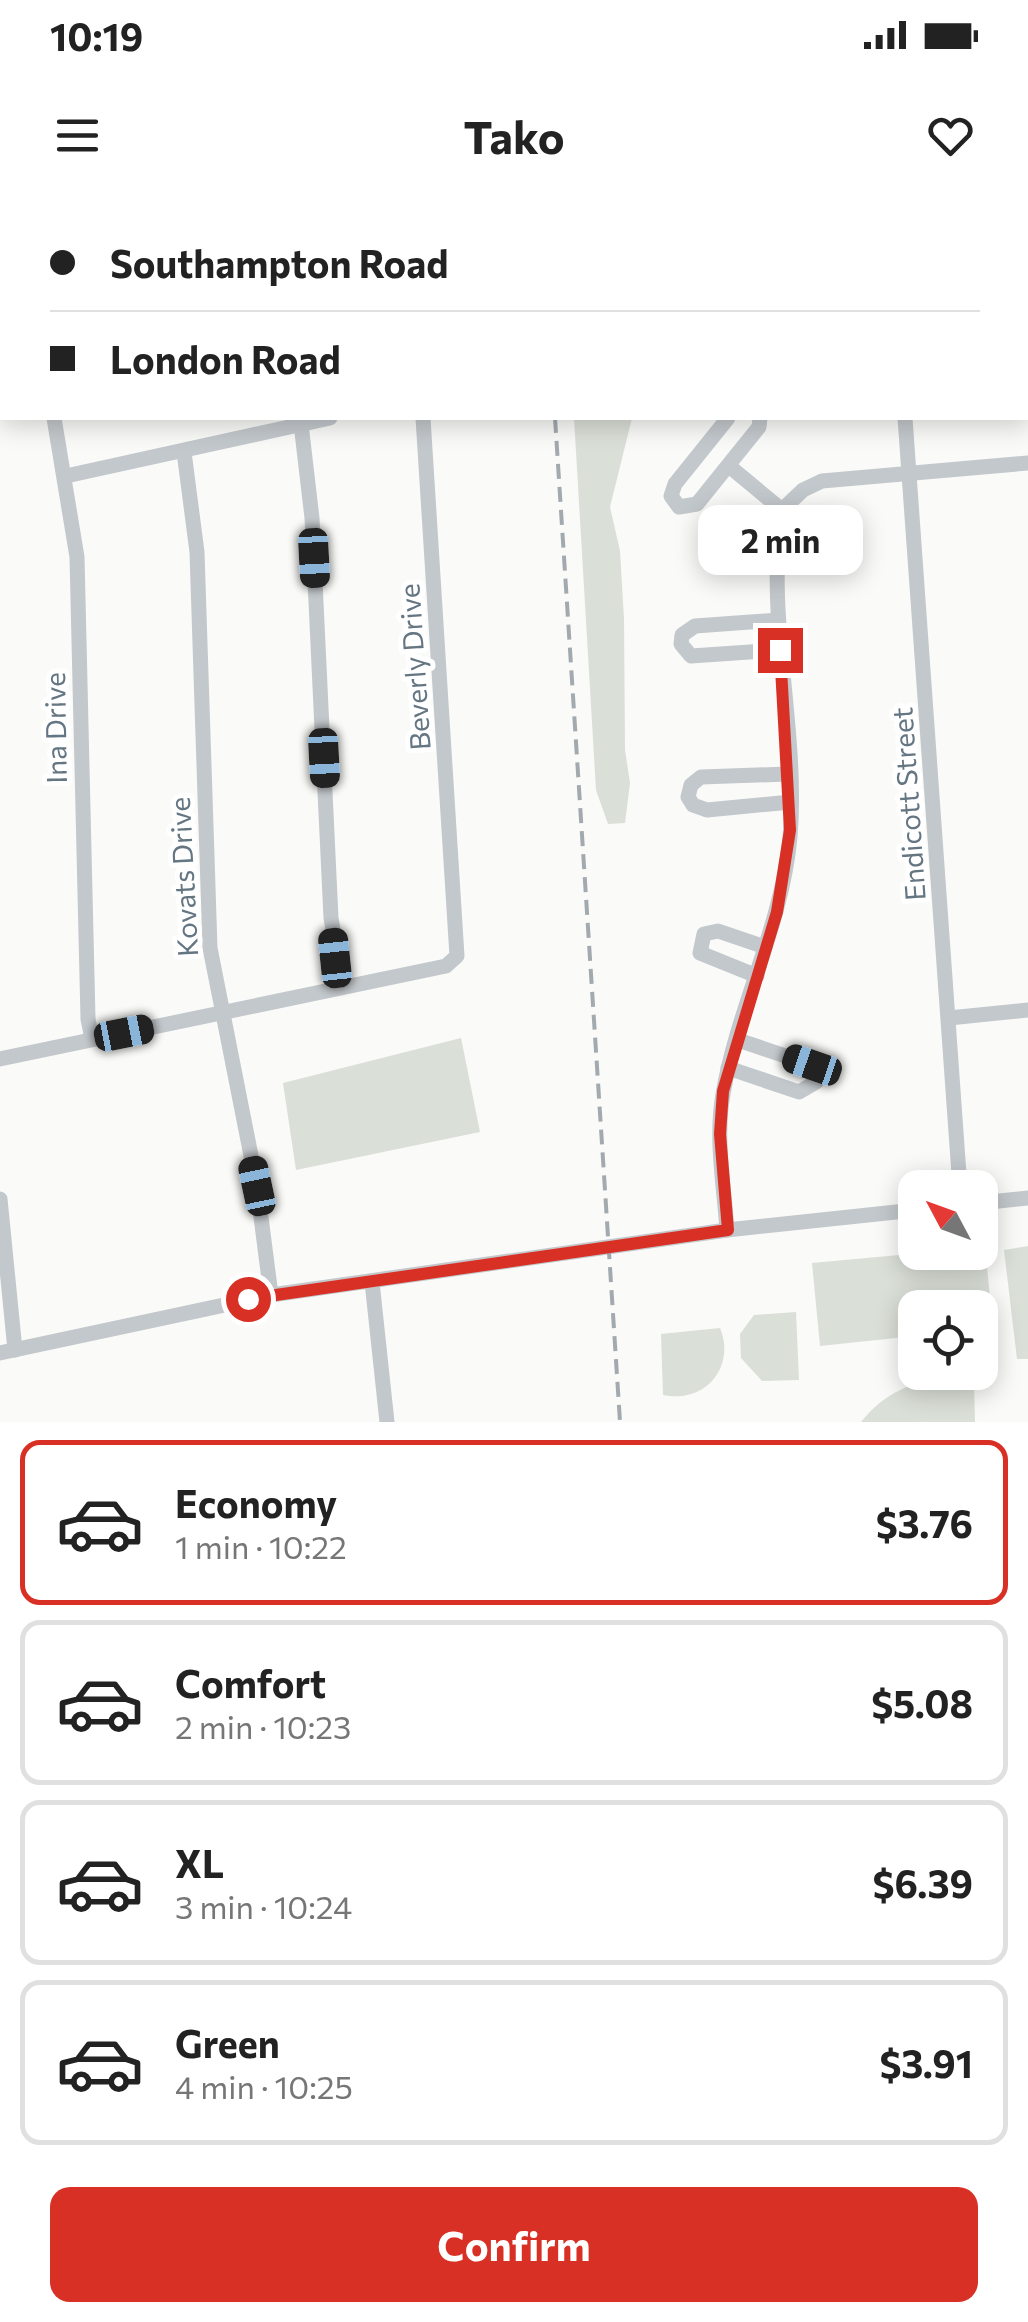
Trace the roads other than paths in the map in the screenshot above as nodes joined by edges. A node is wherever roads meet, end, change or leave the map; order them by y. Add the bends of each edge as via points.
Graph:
1 (54, 420) edge
2 (320, 420) edge
3 (423, 420) edge
4 (726, 420) edge
5 (760, 420) edge
6 (904, 420) edge
7 (301, 424) junction
8 (184, 452) junction
9 (1028, 463) edge
10 (728, 466) junction
11 (912, 474) junction
12 (66, 476) junction
13 (782, 510) junction
14 (778, 620) junction
15 (780, 650) junction
16 (788, 774) junction
17 (790, 802) junction
18 (766, 947) junction
19 (757, 976) junction
20 (343, 987) junction
21 (1028, 1010) edge
22 (222, 1014) junction
23 (949, 1018) junction
24 (92, 1040) junction
25 (738, 1040) junction
26 (0, 1060) edge
27 (728, 1068) junction
28 (959, 1170) edge
29 (1028, 1198) edge
30 (0, 1199) edge
31 (998, 1201) edge
32 (898, 1212) edge
33 (728, 1230) junction
34 (372, 1282) junction
35 (270, 1295) junction
36 (7, 1351) edge
37 (387, 1422) edge

1 - 12 street, Ina Drive
2 - 7 street
3 - 20 street, Beverly Drive via 458,951 446,966
4 - 10 street via 674,484 674,504 684,510 697,504
5 - 10 street
6 - 11 street, Endicott Street
7 - 8 street
7 - 20 street via 312,518 331,918
8 - 12 street
8 - 22 street, Kovats Drive via 196,552 210,948
9 - 11 street
10 - 13 street
11 - 13 street via 811,484
11 - 23 street, Endicott Street
12 - 24 street, Ina Drive via 77,556
13 - 14 street
14 - 15 street
14 - 15 street via 695,626 681,644 692,656
15 - 16 street
16 - 17 street
16 - 17 street via 701,777 688,792 701,809
17 - 18 street via 784,884
18 - 19 street
18 - 19 street via 715,931 700,943 703,956
19 - 25 street
20 - 22 street, Beverly Drive
21 - 23 street
22 - 24 street, Beverly Drive
22 - 35 street, Kovats Drive via 257,1186
23 - 28 street, Endicott Street
24 - 26 street, Beverly Drive
25 - 27 street
25 - 27 street via 812,1065 816,1082 798,1092
27 - 33 street via 720,1134
29 - 31 street
30 - 36 street
32 - 33 street
33 - 34 street
34 - 35 street
34 - 37 street
35 - 36 street

